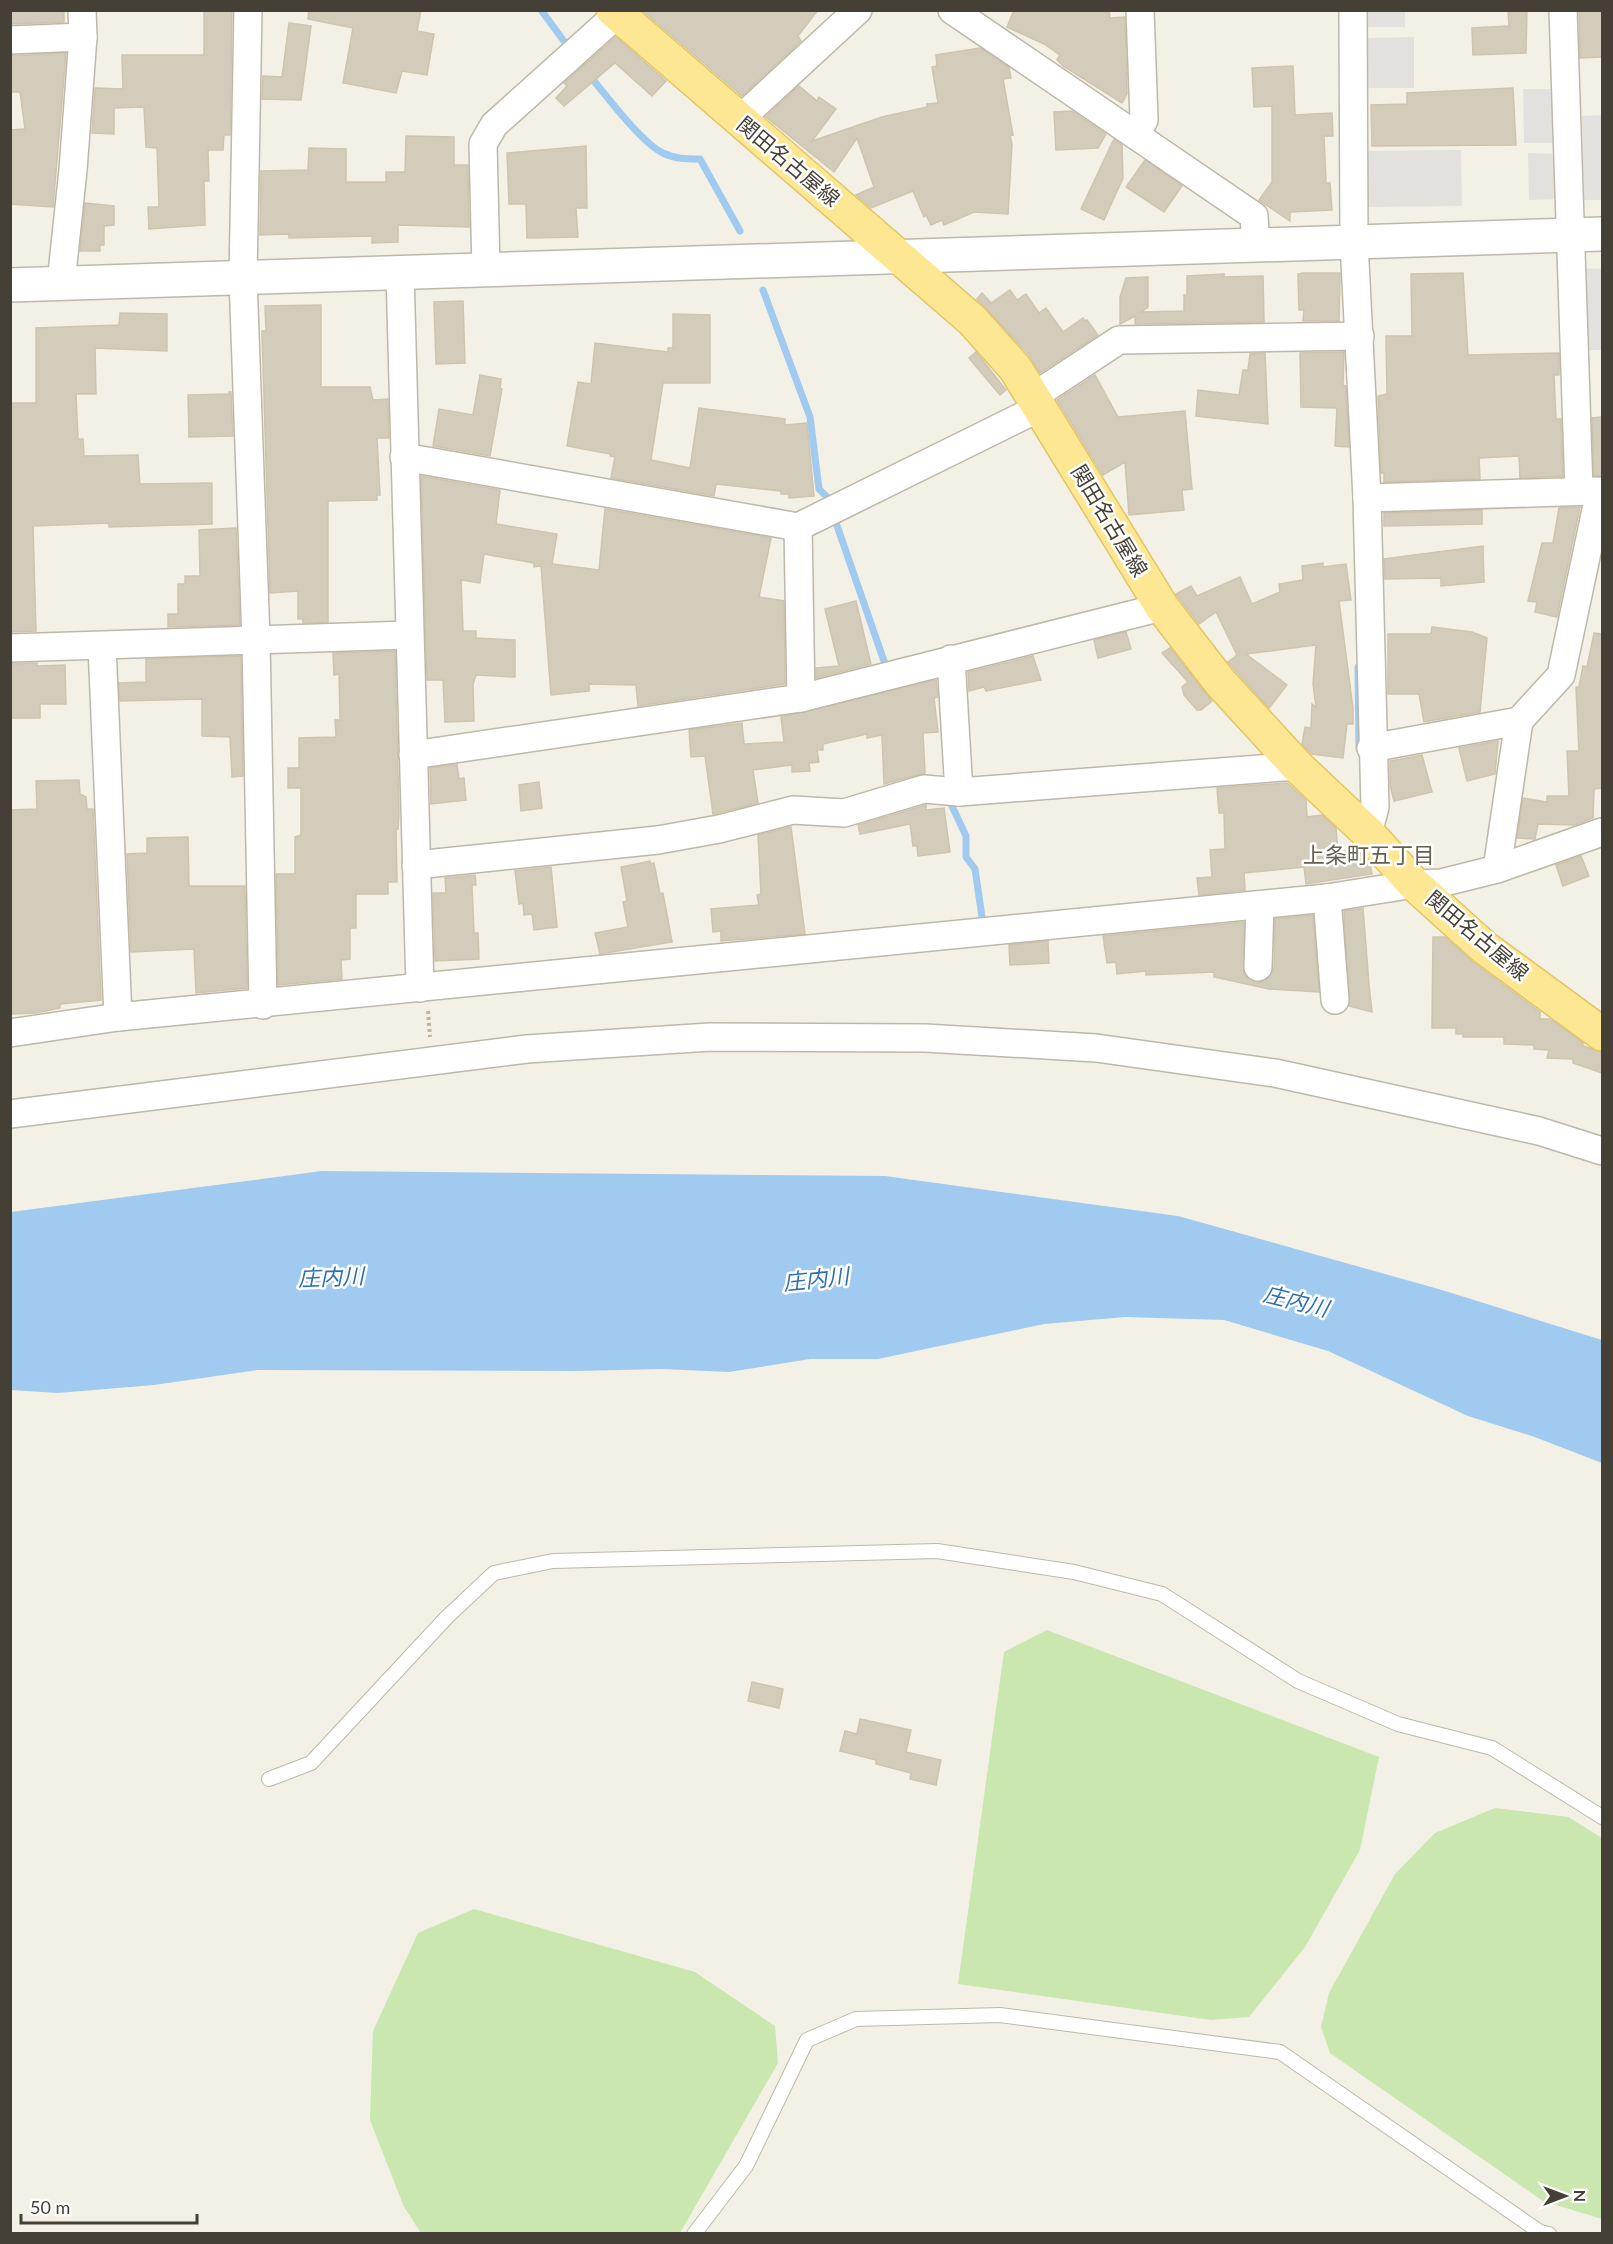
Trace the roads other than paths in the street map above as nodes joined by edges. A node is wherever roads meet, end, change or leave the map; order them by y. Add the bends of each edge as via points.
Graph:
1 (248, 10) edge
2 (858, 10) edge
3 (952, 10) edge
4 (1140, 10) edge
5 (1353, 10) edge
6 (1563, 10) edge
7 (617, 12) edge
8 (82, 24) edge
9 (10, 40) edge
10 (739, 120) junction
11 (1135, 135) junction
12 (1602, 234) edge
13 (1569, 235) junction
14 (1354, 242) junction
15 (1256, 246) junction
16 (901, 258) junction
17 (486, 270) junction
18 (400, 273) junction
19 (243, 278) junction
20 (61, 283) junction
21 (10, 285) edge
22 (1360, 336) junction
23 (1038, 401) junction
24 (404, 457) junction
25 (1594, 491) edge
26 (1367, 498) junction
27 (798, 527) junction
28 (1162, 607) junction
29 (409, 635) junction
30 (256, 640) junction
31 (102, 646) junction
32 (10, 648) edge
33 (951, 660) junction
34 (801, 698) junction
35 (1518, 721) junction
36 (1371, 748) junction
37 (412, 755) junction
38 (1297, 766) junction
39 (959, 792) junction
40 (1602, 832) edge
41 (1368, 833) junction
42 (416, 865) junction
43 (1497, 868) junction
44 (1414, 884) junction
45 (1327, 898) junction
46 (1260, 905) junction
47 (1258, 967) dead end
48 (423, 988) junction
49 (1335, 1000) dead end
50 (263, 1005) junction
51 (118, 1017) junction
52 (10, 1033) edge
53 (1602, 1034) edge
54 (10, 1114) edge
55 (1602, 1150) edge
56 (269, 1779) dead end
57 (1602, 1816) edge
58 (694, 2234) edge
59 (1549, 2234) edge

1 - 19 street
2 - 10 street
3 - 11 street
4 - 11 street via 1144,120
5 - 14 street
6 - 13 street
7 - 10 main road, 関田名古屋線
7 - 17 street via 494,125 483,144
8 - 9 street
8 - 20 street via 74,170
10 - 16 main road, 関田名古屋線
11 - 15 street via 1254,216
12 - 13 street
13 - 14 street
13 - 25 street
14 - 15 street
14 - 22 street
15 - 16 street
16 - 17 street
16 - 23 main road, 関田名古屋線 via 972,320 1015,368
17 - 18 street
18 - 19 street
18 - 24 street
19 - 20 street
19 - 30 street
20 - 21 street
22 - 23 street via 1119,340
22 - 26 street
23 - 27 street
23 - 28 main road, 関田名古屋線
24 - 27 street
24 - 29 street
25 - 26 street
25 - 35 street via 1562,675
26 - 36 street
27 - 34 street
28 - 33 street
28 - 38 main road, 関田名古屋線 via 1220,682
29 - 30 street
29 - 37 street
30 - 31 street
30 - 50 street
31 - 32 street
31 - 51 street
33 - 34 street
33 - 39 street
34 - 37 street
35 - 36 street
35 - 43 street
36 - 41 street via 1375,807
37 - 42 street
38 - 39 street
38 - 41 main road, 関田名古屋線
39 - 42 street via 924,789 844,813 793,810 657,840
40 - 43 street
41 - 44 main road, 関田名古屋線
42 - 48 street
43 - 44 street via 1441,883
44 - 45 street
44 - 53 main road, 関田名古屋線 via 1485,948
45 - 46 street
45 - 49 street
46 - 47 street
46 - 48 street
48 - 50 street
50 - 51 street
51 - 52 street
54 - 55 street via 527,1049 710,1037 925,1038 1096,1048 1275,1073 1539,1131
56 - 57 lane via 311,1763 447,1617 494,1573 553,1561 937,1551 1074,1572 1162,1594 1299,1681 1398,1724 1492,1748
58 - 59 lane via 746,2166 807,2040 856,2019 1000,2015 1280,2052 1540,2232

